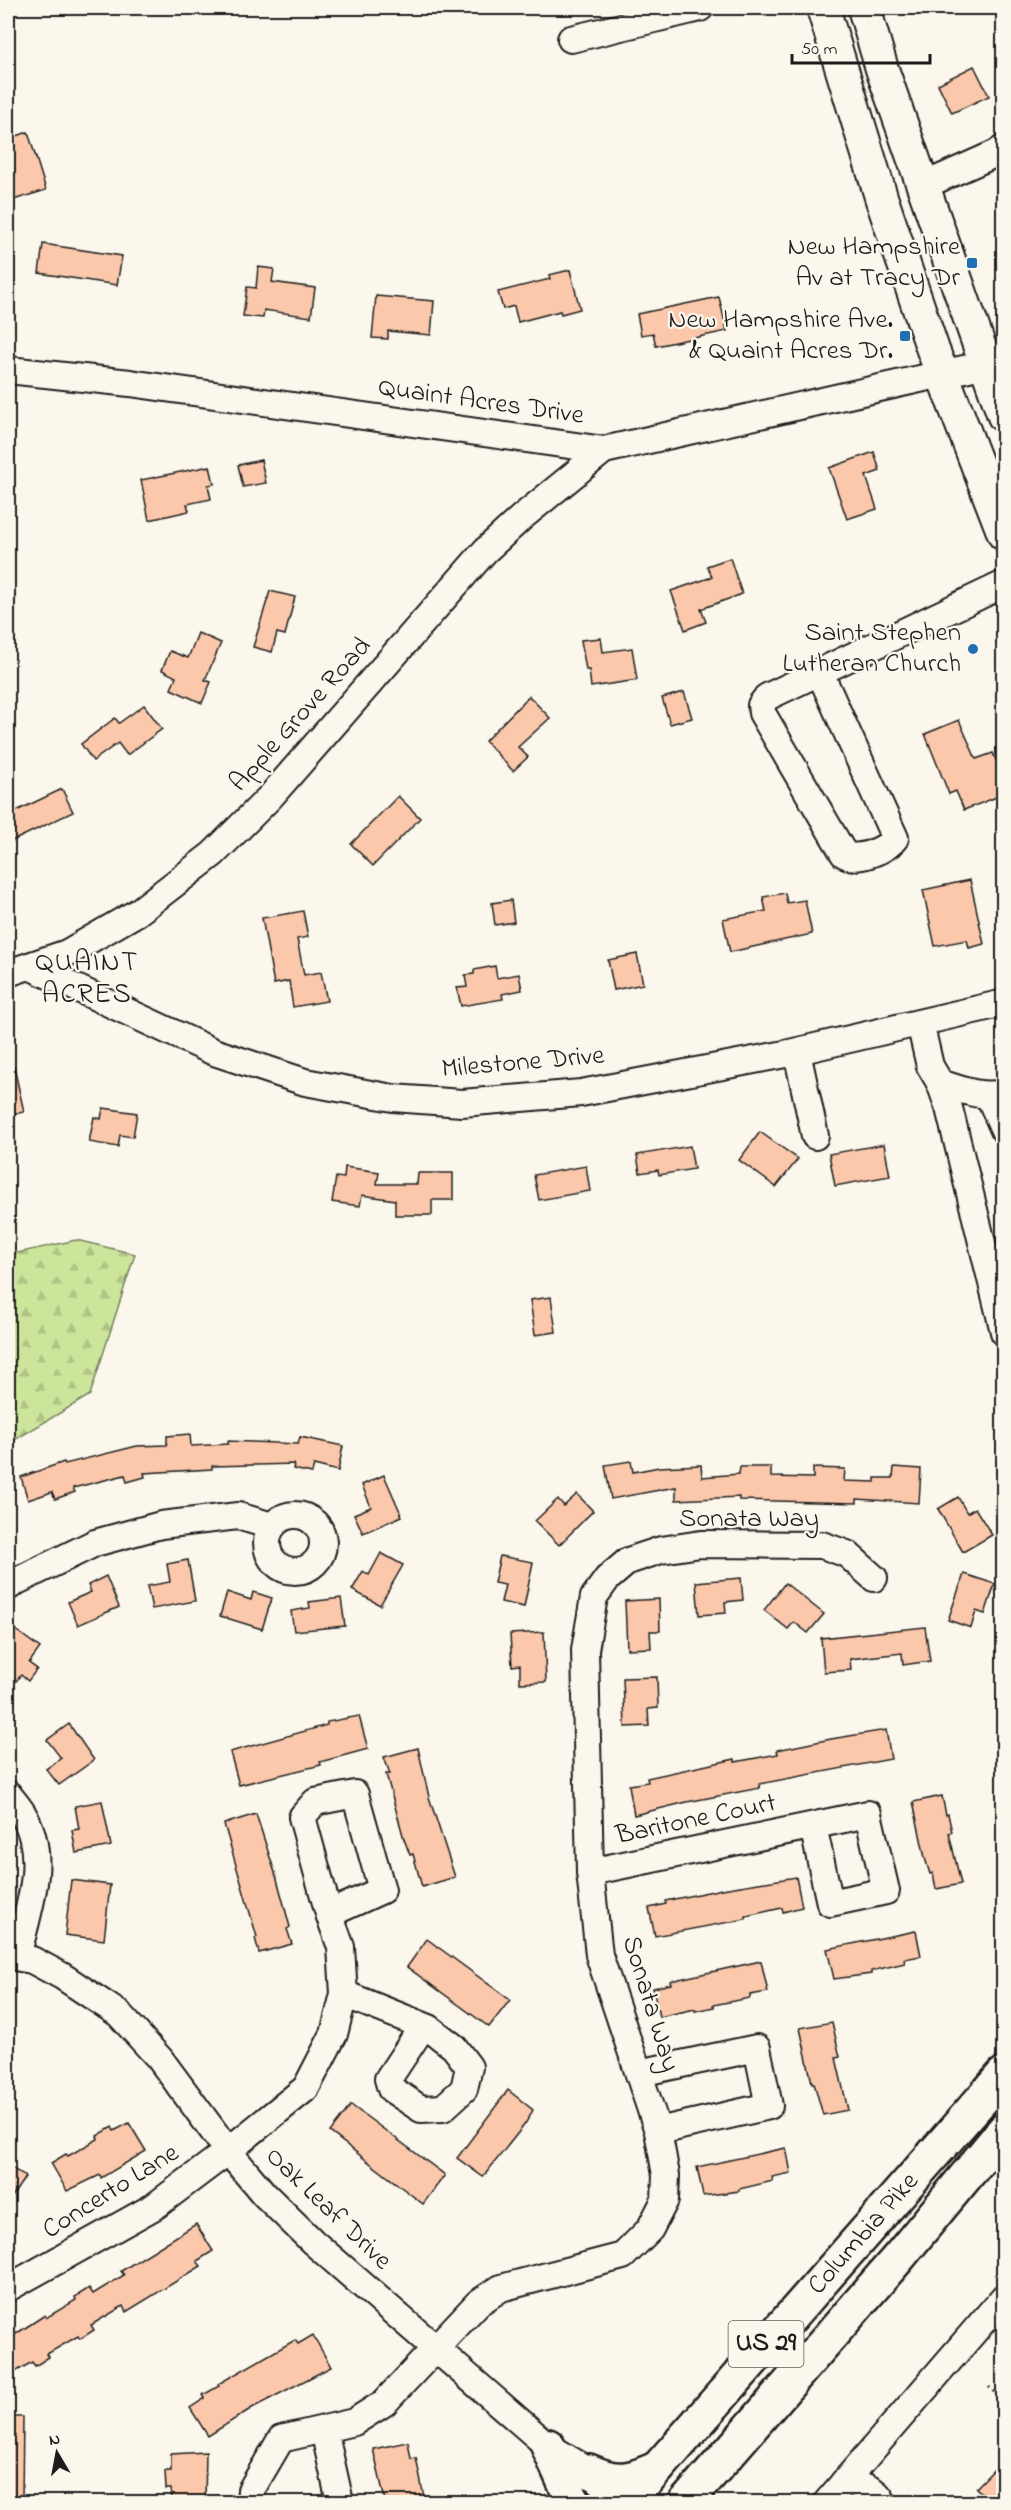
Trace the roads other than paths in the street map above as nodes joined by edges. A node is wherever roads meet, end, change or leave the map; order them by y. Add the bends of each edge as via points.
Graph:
1 (700, 8) edge
2 (823, 8) edge
3 (864, 8) edge
4 (571, 39) dead end
5 (1004, 148) edge
6 (923, 186) junction
7 (993, 361) edge
8 (8, 370) edge
9 (941, 372) junction
10 (1004, 416) edge
11 (604, 450) junction
12 (1004, 534) edge
13 (1004, 584) edge
14 (820, 673) junction
15 (18, 969) edge
16 (1004, 1003) edge
17 (921, 1023) junction
18 (797, 1052) junction
19 (940, 1083) junction
20 (997, 1095) edge
21 (1004, 1130) edge
22 (815, 1136) dead end
23 (999, 1288) edge
24 (1004, 1332) edge
25 (272, 1526) dead end
26 (874, 1578) dead end
27 (8, 1587) edge
28 (8, 1794) edge
29 (813, 1826) dead end
30 (590, 1872) junction
31 (329, 1914) dead end
32 (12, 1956) edge
33 (344, 1994) junction
34 (423, 2026) dead end
35 (1004, 2052) edge
36 (639, 2073) junction
37 (1004, 2074) edge
38 (1004, 2130) edge
39 (658, 2131) junction
40 (1004, 2149) edge
41 (228, 2151) junction
42 (962, 2179) junction
43 (903, 2186) junction
44 (12, 2277) edge
45 (1004, 2297) edge
46 (435, 2349) junction
47 (324, 2430) junction
48 (548, 2446) junction
49 (658, 2468) junction
50 (589, 2471) junction
51 (844, 2482) junction
52 (250, 2502) edge
53 (340, 2502) edge
54 (573, 2502) edge
55 (619, 2502) edge
56 (627, 2502) edge
57 (686, 2502) edge
58 (827, 2502) edge
59 (884, 2502) edge

1 - 4 street
2 - 9 main road via 882,200
3 - 6 main road
5 - 6 street
6 - 7 main road
7 - 9 street, Quaint Acres Drive
7 - 10 main road
8 - 11 street, Quaint Acres Drive via 129,383
9 - 11 street, Quaint Acres Drive
9 - 12 main road
11 - 15 street, Apple Grove Road via 485,551 271,796 213,854 138,912 67,953
13 - 14 street
14 - 14 street via 767,697 761,705 762,713 844,854 860,857 892,844 896,838
15 - 18 street, Milestone Drive via 214,1052 305,1082 393,1098 462,1103 581,1093
16 - 17 street, Milestone Drive
17 - 18 street, Milestone Drive
17 - 19 street via 930,1066
18 - 22 street
19 - 20 street via 977,1095
19 - 23 street
20 - 21 street
23 - 24 street
25 - 27 street via 238,1516 161,1525 95,1543
26 - 30 street, Sonata Way via 847,1554 822,1545 701,1544 661,1550 628,1561 607,1579 594,1598 585,1650
28 - 32 street via 25,1818 35,1850 35,1875
29 - 30 street, Baritone Court
30 - 36 street, Sonata Way via 599,1955
31 - 33 street, Concerto Lane via 341,1947
32 - 41 street, Oak Leaf Drive via 32,1960 62,1976 119,2014 160,2059
33 - 34 street
33 - 41 street, Concerto Lane via 334,2034 306,2088
35 - 43 highway
36 - 39 street, Sonata Way
36 - 39 street via 757,2048 769,2106
37 - 43 highway, Columbia Pike / US 29
38 - 42 highway, Columbia Pike / US 29
39 - 46 street, Sonata Way via 666,2175 665,2200 650,2229 623,2256 501,2288 478,2303
40 - 42 highway
41 - 44 street, Concerto Lane via 155,2206
41 - 46 street, Oak Leaf Drive via 313,2242
42 - 57 highway, Columbia Pike / US 29 via 900,2257
43 - 49 highway, Columbia Pike / US 29
45 - 51 street
46 - 47 street, Sonata Way via 384,2403 354,2422
46 - 48 street, Oak Leaf Drive
47 - 52 street, Sonata Way via 281,2439 251,2490
47 - 53 street
48 - 50 street, Oak Leaf Drive
48 - 54 highway
49 - 50 highway via 621,2481
49 - 56 highway, Columbia Pike / US 29
50 - 55 street, Oak Leaf Drive
51 - 58 street
51 - 59 street via 878,2493

